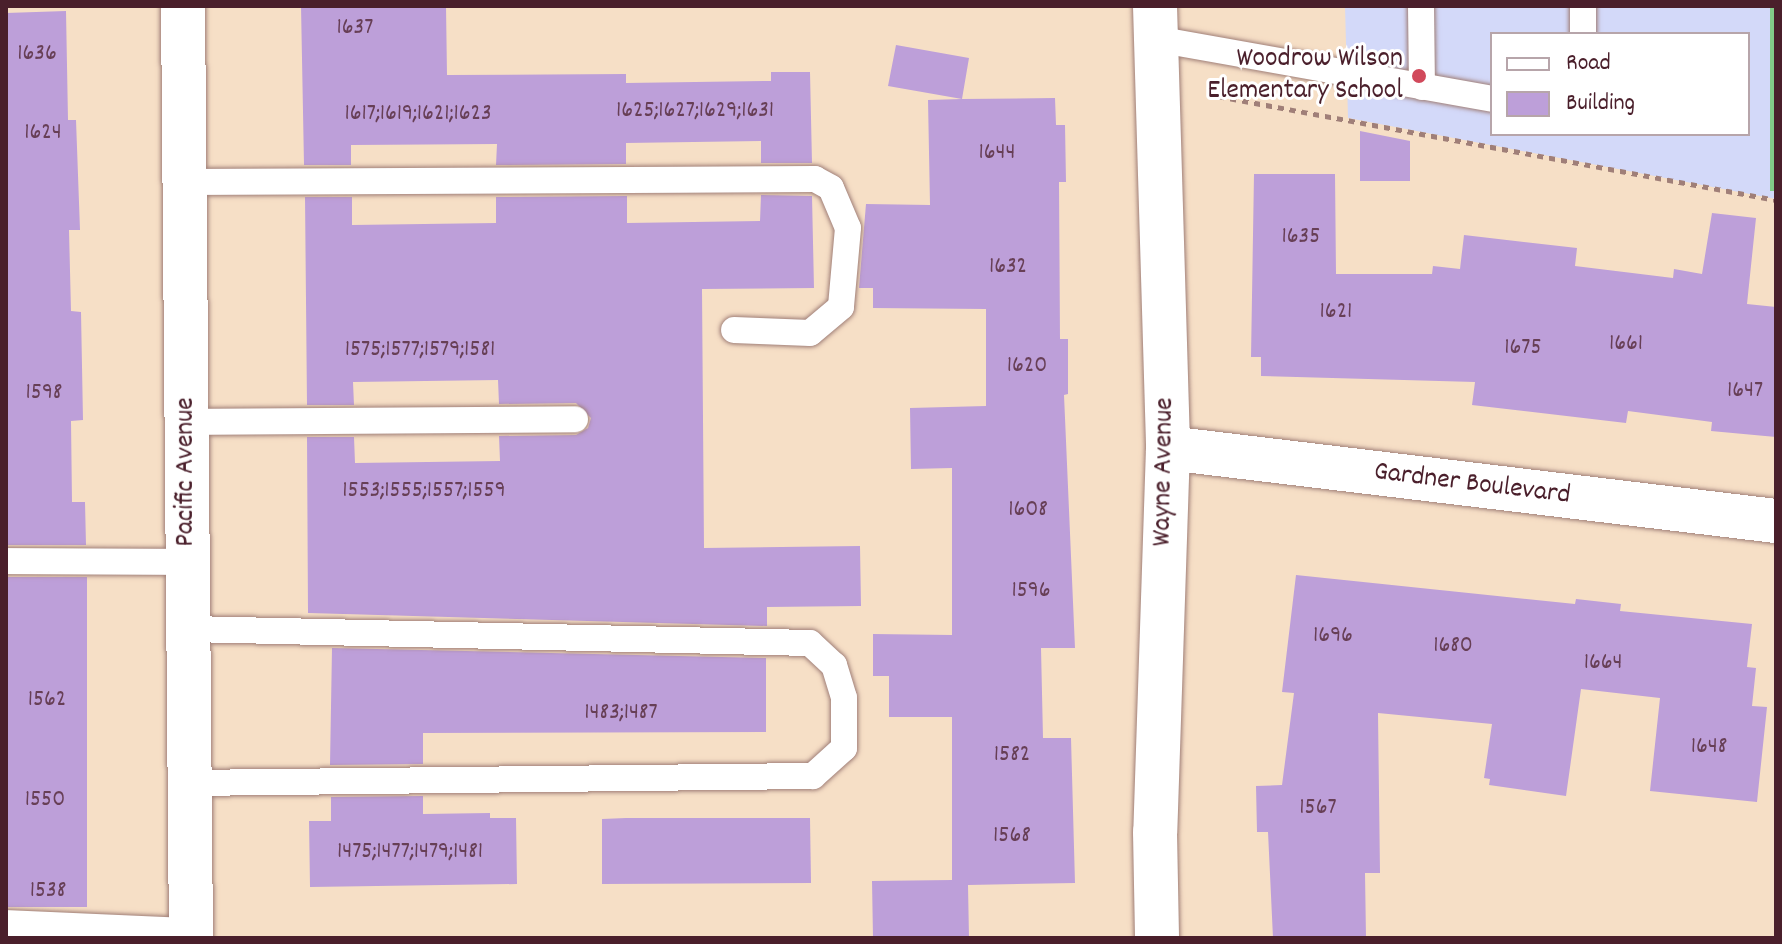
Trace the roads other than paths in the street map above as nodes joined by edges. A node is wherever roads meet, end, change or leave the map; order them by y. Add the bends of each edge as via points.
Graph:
1 (183, 6) edge
2 (1421, 6) edge
3 (1583, 6) edge
4 (1155, 22) edge
5 (1583, 32) edge
6 (1422, 87) junction
7 (1490, 99) edge
8 (185, 182) junction
9 (734, 330) dead end
10 (575, 419) dead end
11 (187, 422) junction
12 (1168, 448) junction
13 (1776, 521) edge
14 (6, 561) edge
15 (188, 562) junction
16 (189, 629) junction
17 (190, 783) junction
18 (6, 923) edge
19 (191, 934) edge
20 (1157, 938) edge

1 - 8 street, Pacific Avenue
2 - 6 lane
3 - 5 lane
4 - 6 lane
4 - 12 street, Wayne Avenue
6 - 7 lane
8 - 9 lane via 815,179 831,188 848,228 841,307 810,333
8 - 11 street, Pacific Avenue
10 - 11 lane
11 - 15 street, Pacific Avenue
12 - 13 street, Gardner Boulevard
12 - 20 street, Wayne Avenue via 1155,832
14 - 15 lane
15 - 16 street, Pacific Avenue
16 - 17 street, Pacific Avenue
16 - 17 lane via 810,643 834,665 844,698 844,748 813,776
17 - 19 street, Pacific Avenue
18 - 19 lane

